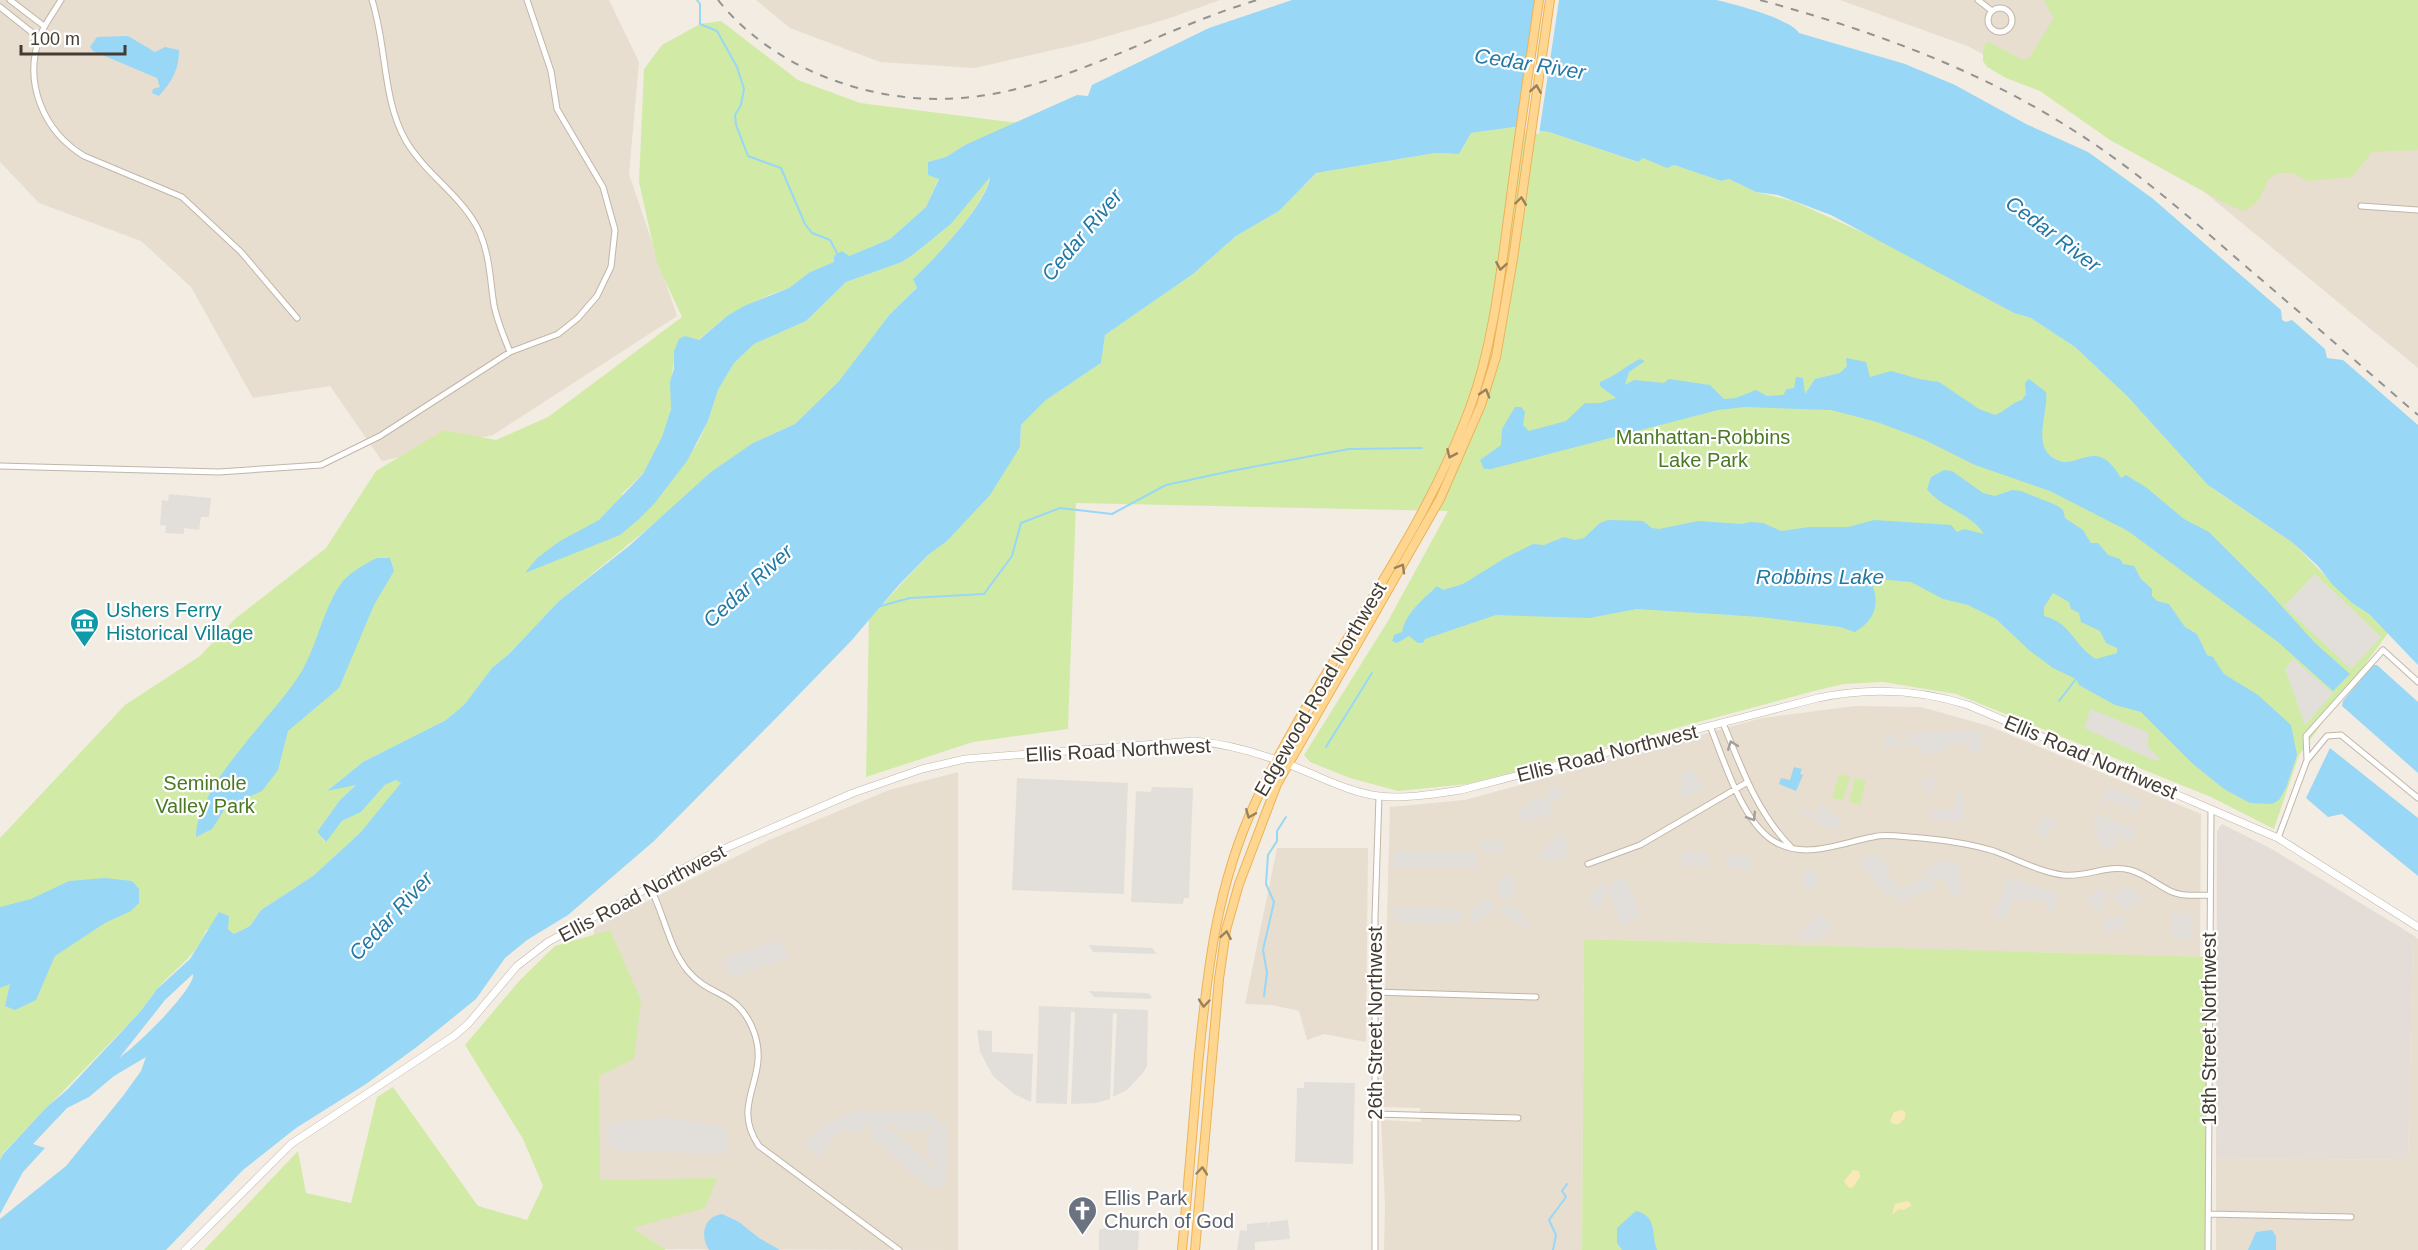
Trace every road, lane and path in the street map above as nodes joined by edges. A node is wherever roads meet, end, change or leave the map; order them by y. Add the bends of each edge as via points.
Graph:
1 (10, 0) edge
2 (61, 0) edge
3 (372, 0) edge
4 (527, 0) edge
5 (1539, 0) edge
6 (1550, 0) edge
7 (1978, 0) edge
8 (0, 7) edge
9 (1992, 11) junction
10 (44, 26) junction
11 (39, 38) junction
12 (2361, 206) dead end
13 (2418, 210) edge
14 (297, 318) dead end
15 (510, 352) junction
16 (0, 466) edge
17 (2418, 682) edge
18 (1724, 723) junction
19 (1710, 726) junction
20 (2307, 760) junction
21 (1276, 762) junction
22 (1288, 765) junction
23 (1746, 783) junction
24 (1736, 789) junction
25 (1379, 796) junction
26 (2418, 798) edge
27 (2211, 808) junction
28 (2278, 838) junction
29 (1793, 848) junction
30 (1588, 864) dead end
31 (650, 888) junction
32 (2210, 895) junction
33 (2418, 927) edge
34 (1376, 992) junction
35 (1536, 997) dead end
36 (1375, 1114) junction
37 (1518, 1118) dead end
38 (2208, 1214) junction
39 (2351, 1217) dead end
40 (185, 1250) edge
41 (899, 1250) edge
42 (1182, 1250) edge
43 (1195, 1250) edge
44 (1375, 1250) edge
45 (2208, 1250) edge

1 - 10 street
2 - 10 street
3 - 15 street via 393,111 426,170 464,206 480,232 490,261 494,306
4 - 15 street via 551,71 556,109 603,187 615,230 611,267 597,296 558,334
5 -> 21 main road, Edgewood Road Northwest via 1503,258 1486,355 1472,403 1432,496
22 -> 6 main road, Edgewood Road Northwest via 1440,499 1481,405 1498,346 1513,259
7 - 9 street
8 - 11 street
9 - 9 street via 2006,9 2012,15 2010,26 2000,32 1993,29 1989,22
10 - 11 street
11 - 14 street via 35,87 56,134 84,156 183,197 241,252
12 - 13 street
15 - 16 street via 380,436 321,465 219,472
17 - 20 street via 2383,650 2306,736
18 - 19 street, Ellis Road Northwest
23 -> 18 street
18 - 27 street, Ellis Road Northwest via 1848,692 1880,690 1942,696
19 - 24 street
19 - 25 street, Ellis Road Northwest via 1461,790
20 - 26 street via 2327,736 2341,735
20 - 28 street
21 - 22 street, Ellis Road Northwest
21 - 31 street, Ellis Road Northwest via 1245,748 1194,741 949,762 843,797 705,857
21 -> 42 main road, Edgewood Road Northwest via 1238,843 1215,926 1206,978
22 - 25 street, Ellis Road Northwest
43 -> 22 main road, Edgewood Road Northwest via 1226,930 1247,856
23 - 24 street
23 - 29 street via 1774,828
24 -> 29 street via 1763,832
24 - 30 street via 1640,845
25 - 34 street, 26th Street Northwest
27 - 28 street, Ellis Road Northwest
27 - 32 street, 18th Street Northwest
28 - 33 street, Ellis Road Northwest
29 - 32 street via 1823,849 1882,836 1932,838 1993,851 2059,875 2127,869 2176,893
31 - 40 street, Ellis Road Northwest via 531,954 461,1030 291,1144
31 - 41 street via 679,959 690,974 741,1007 750,1020 760,1065 746,1113 752,1136 759,1146
32 - 38 street, 18th Street Northwest
34 - 35 street
34 - 36 street, 26th Street Northwest
36 - 37 street
36 - 44 street, 26th Street Northwest
38 - 39 street
38 - 45 street, 18th Street Northwest

